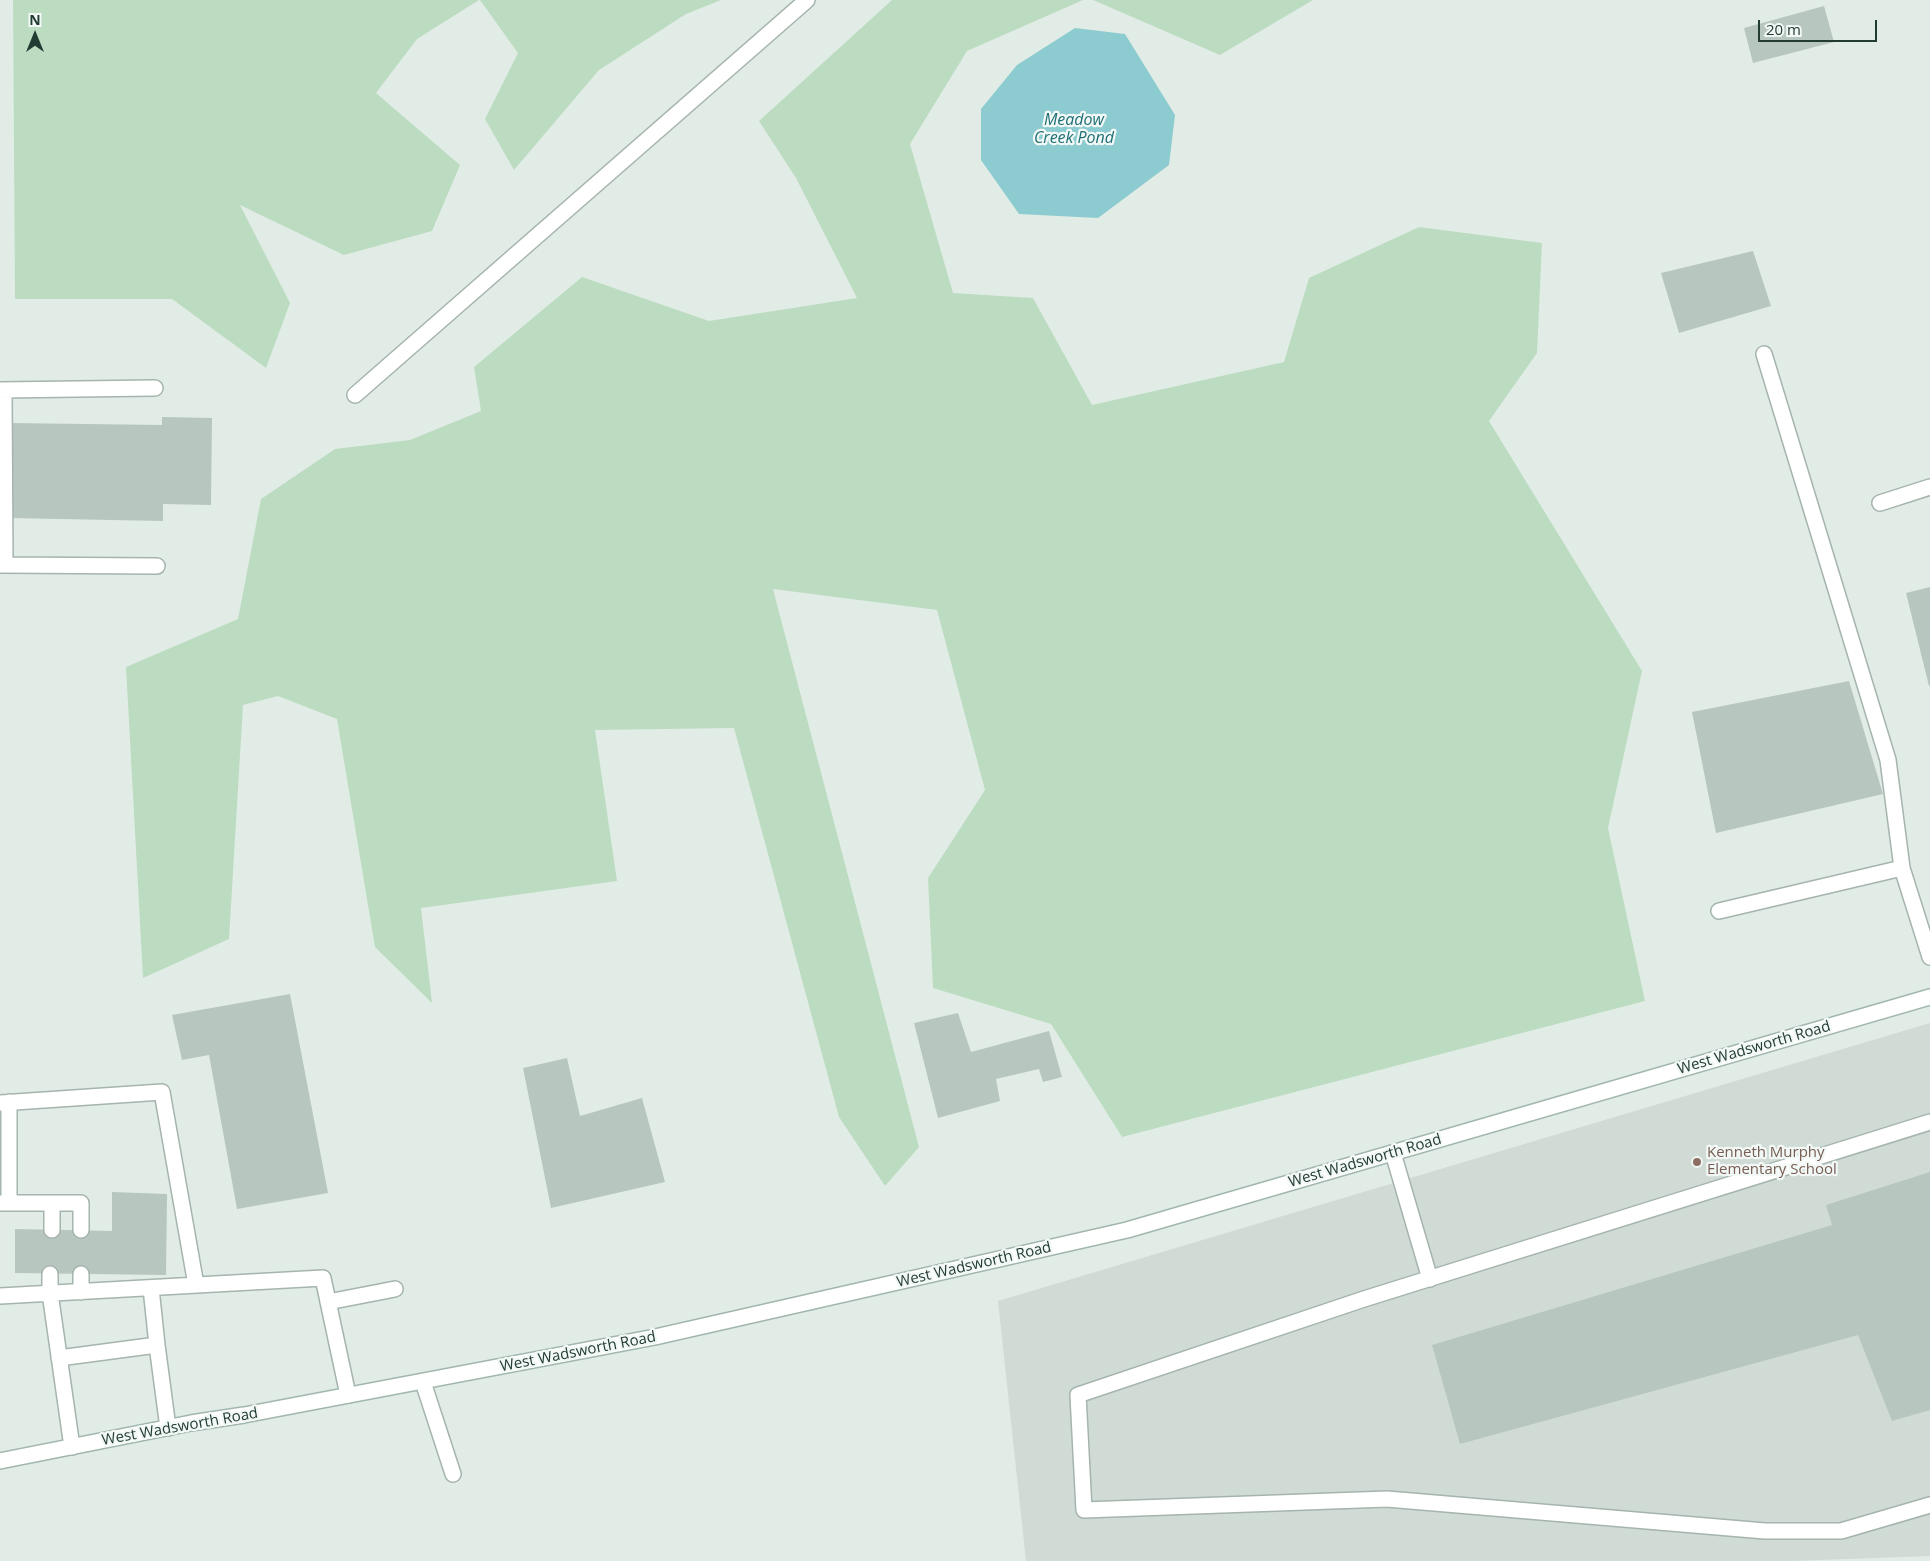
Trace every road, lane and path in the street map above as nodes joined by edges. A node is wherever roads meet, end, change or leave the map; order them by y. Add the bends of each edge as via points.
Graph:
1 (807, 0) edge
2 (1764, 354) dead end
3 (155, 388) dead end
4 (2, 390) edge
5 (355, 395) dead end
6 (1930, 487) edge
7 (1880, 503) dead end
8 (2, 565) edge
9 (157, 566) dead end
10 (1902, 868) junction
11 (1719, 911) dead end
12 (1930, 957) edge
13 (1930, 997) edge
14 (4, 1103) edge
15 (1930, 1122) edge
16 (1393, 1153) junction
17 (4, 1203) edge
18 (52, 1203) junction
19 (52, 1230) dead end
20 (81, 1230) dead end
21 (50, 1274) dead end
22 (81, 1274) dead end
23 (1430, 1279) junction
24 (196, 1285) junction
25 (151, 1288) junction
26 (395, 1289) dead end
27 (80, 1292) junction
28 (50, 1293) junction
29 (0, 1296) edge
30 (328, 1302) junction
31 (157, 1345) junction
32 (60, 1358) junction
33 (423, 1382) junction
34 (348, 1395) junction
35 (168, 1428) junction
36 (72, 1447) junction
37 (0, 1461) edge
38 (452, 1474) dead end
39 (1930, 1505) edge

1 - 5 main road
2 - 10 main road via 1888,760
3 - 4 main road
4 - 8 main road
6 - 7 main road
8 - 9 main road
10 - 11 main road
10 - 12 main road
13 - 16 main road, West Wadsworth Road
14 - 17 main road
14 - 24 main road via 162,1092
15 - 23 main road
16 - 23 main road
16 - 33 main road, West Wadsworth Road via 1127,1230 655,1337
17 - 18 main road
18 - 19 main road
18 - 20 main road via 82,1203
21 - 28 main road
22 - 27 main road
23 - 39 main road via 1078,1395 1084,1510 1387,1499 1765,1531 1841,1531
24 - 25 main road
24 - 30 main road via 323,1278
25 - 27 main road
25 - 31 main road
26 - 30 main road
27 - 28 main road
28 - 29 main road
28 - 32 main road
30 - 34 main road
31 - 32 main road
31 - 35 main road
32 - 36 main road
33 - 34 main road, West Wadsworth Road
33 - 38 main road
34 - 35 main road, West Wadsworth Road
35 - 36 main road, West Wadsworth Road
36 - 37 main road, West Wadsworth Road

